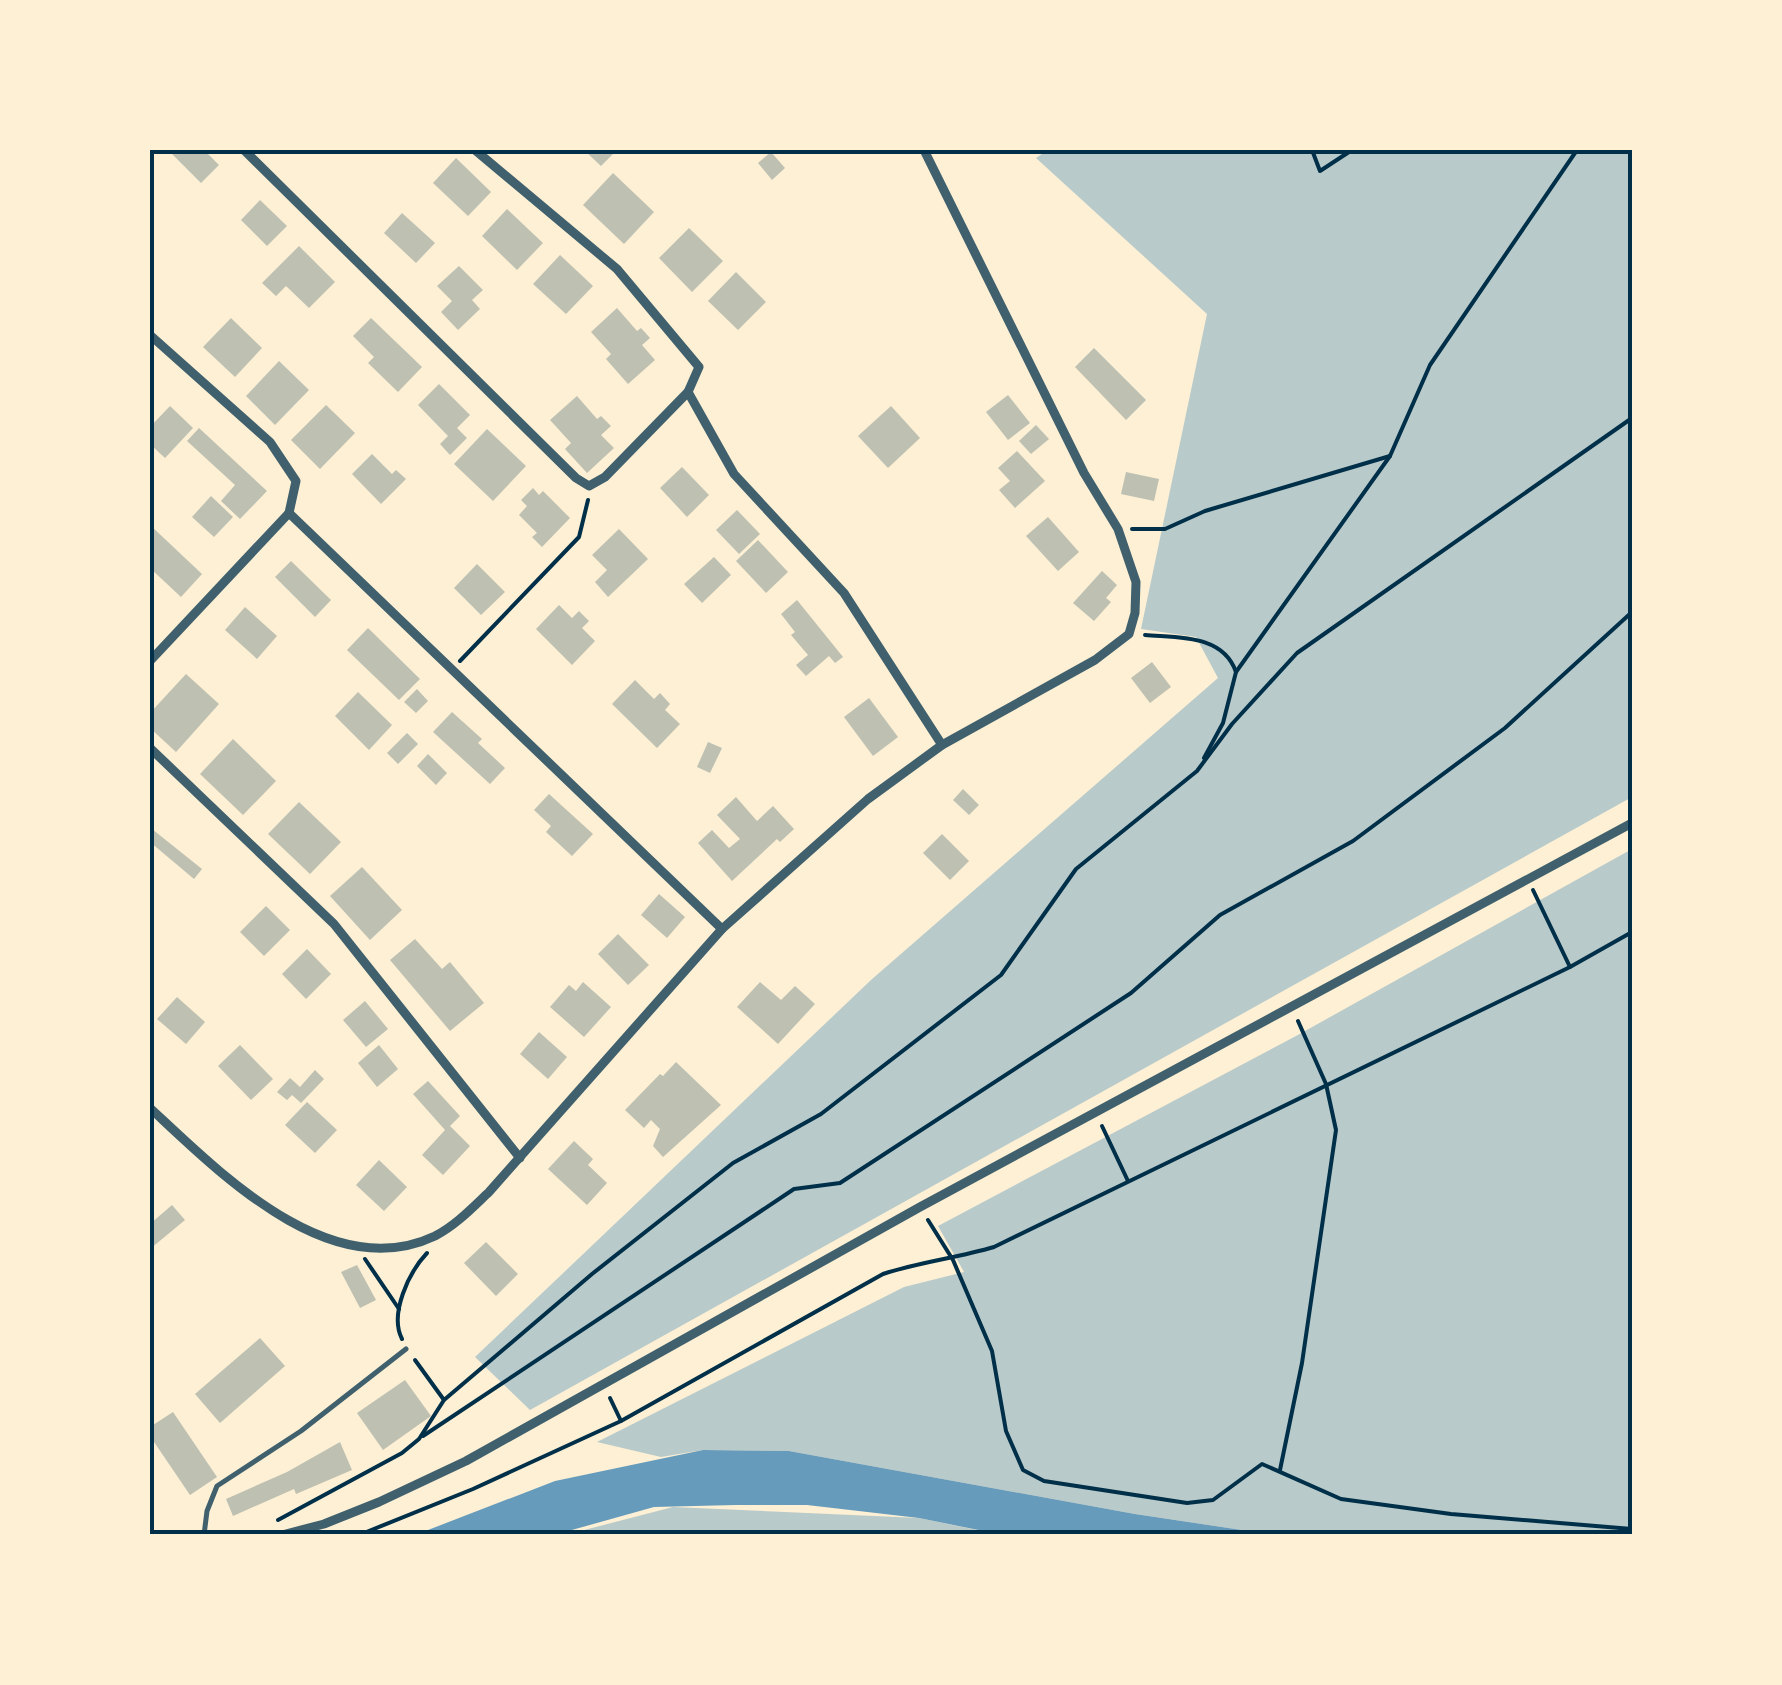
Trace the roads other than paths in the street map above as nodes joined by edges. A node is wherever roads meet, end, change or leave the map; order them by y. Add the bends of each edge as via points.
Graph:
1 (244, 150) edge
2 (475, 150) edge
3 (924, 150) edge
4 (150, 335) edge
5 (688, 392) junction
6 (289, 513) junction
7 (150, 661) edge
8 (942, 746) junction
9 (150, 748) edge
10 (1632, 823) edge
11 (722, 929) junction
12 (150, 1108) edge
13 (520, 1158) junction
14 (406, 1349) road end
15 (204, 1535) edge
16 (282, 1535) edge

1 - 5 street via 589,486
2 - 5 street via 617,268 699,367
3 - 8 street via 1118,529 1136,582 1129,634 1114,647
4 - 6 street via 270,442 296,481
5 - 8 street via 734,474 844,594
6 - 7 street
6 - 11 street
8 - 11 street via 868,799
9 - 13 street via 334,924
10 - 16 street via 466,1461 379,1502
11 - 13 street
12 - 13 street via 269,1208 326,1239 357,1246 432,1237 455,1224
14 - 15 lane via 217,1486

